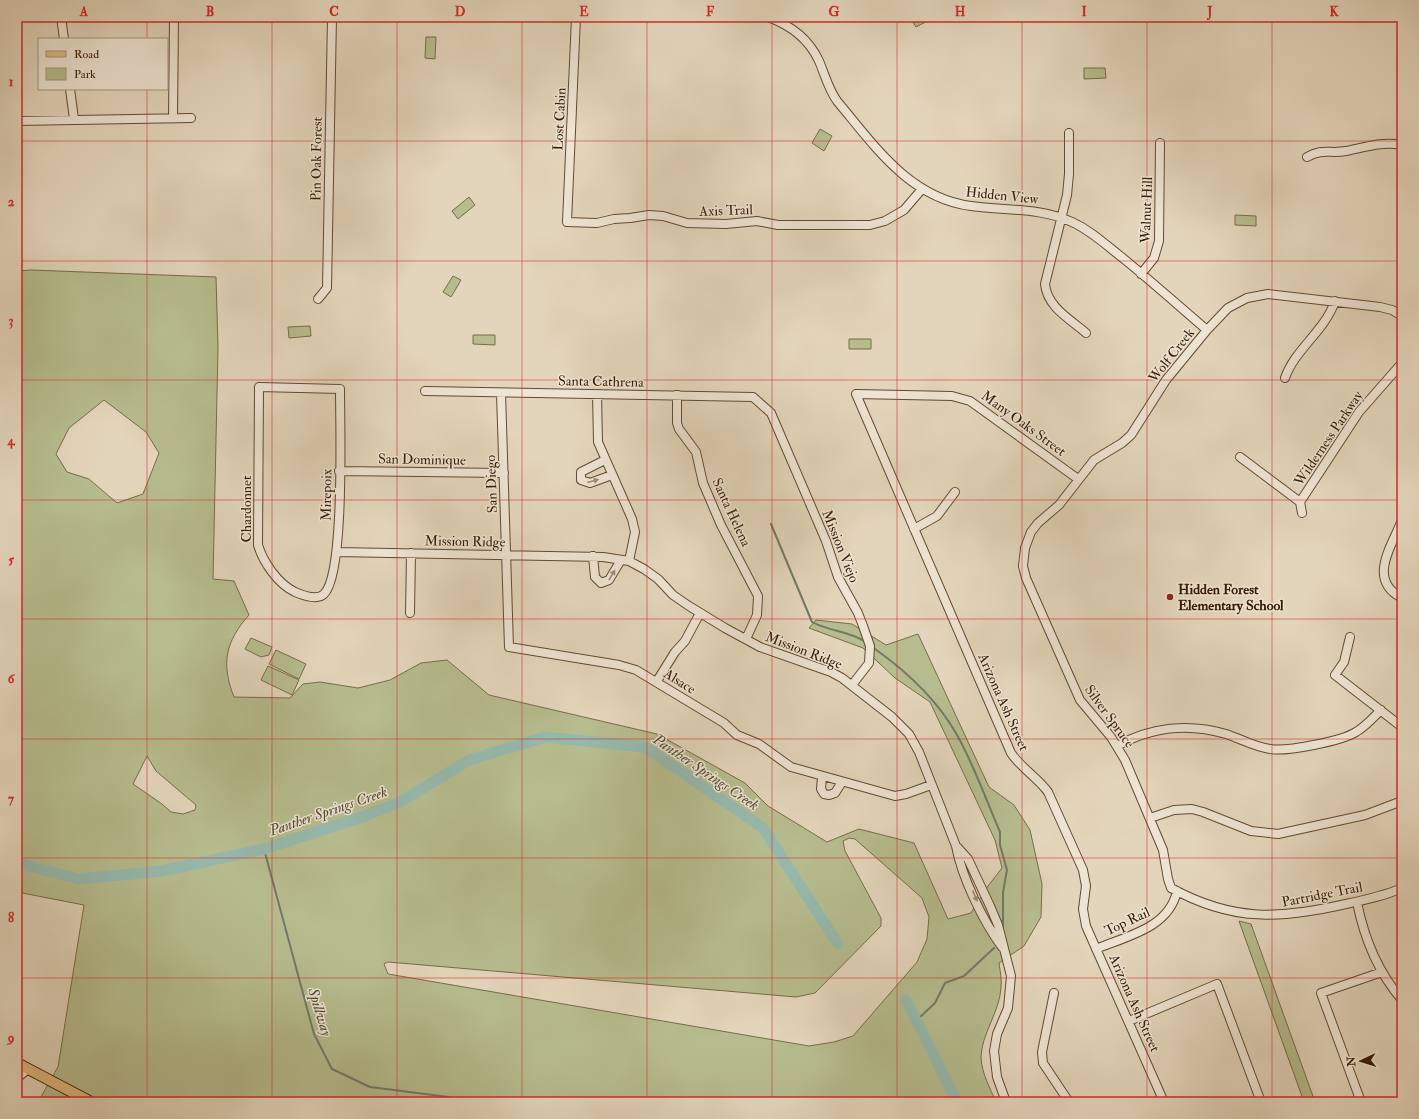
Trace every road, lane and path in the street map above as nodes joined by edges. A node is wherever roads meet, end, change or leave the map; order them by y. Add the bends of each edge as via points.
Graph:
1 (61, 17) edge
2 (174, 17) edge
3 (332, 17) edge
4 (576, 17) edge
5 (768, 17) edge
6 (64, 38) edge
7 (70, 90) edge
8 (173, 118) junction
9 (191, 118) dead end
10 (74, 119) junction
11 (17, 121) edge
12 (1069, 133) dead end
13 (1160, 143) dead end
14 (1402, 145) edge
15 (1307, 157) dead end
16 (922, 189) junction
17 (1061, 218) junction
18 (567, 222) joint
19 (1142, 274) junction
20 (318, 299) dead end
21 (1335, 302) junction
22 (1402, 316) edge
23 (1207, 330) junction
24 (1086, 333) dead end
25 (1402, 363) edge
26 (1285, 378) dead end
27 (340, 389) joint
28 (425, 391) dead end
29 (501, 393) junction
30 (597, 394) junction
31 (856, 394) joint
32 (677, 395) junction
33 (771, 414) joint
34 (1240, 457) dead end
35 (605, 460) junction
36 (339, 471) junction
37 (504, 473) junction
38 (612, 475) junction
39 (1078, 479) junction
40 (955, 492) dead end
41 (1300, 502) junction
42 (1302, 513) dead end
43 (1402, 520) edge
44 (914, 529) junction
45 (337, 552) junction
46 (411, 553) junction
47 (507, 554) junction
48 (1024, 554) joint
49 (593, 556) junction
50 (625, 561) junction
51 (319, 597) joint
52 (1402, 598) edge
53 (410, 613) dead end
54 (700, 613) junction
55 (1350, 637) dead end
56 (746, 639) junction
57 (509, 647) joint
58 (657, 681) junction
59 (852, 685) junction
60 (1381, 710) junction
61 (1402, 727) edge
62 (1117, 746) junction
63 (822, 777) junction
64 (842, 782) junction
65 (931, 785) junction
66 (1402, 801) edge
67 (1150, 818) junction
68 (956, 846) junction
69 (975, 872) junction
70 (966, 876) junction
71 (1402, 888) edge
72 (1177, 891) junction
73 (1357, 902) junction
74 (990, 906) junction
75 (981, 910) junction
76 (1002, 947) junction
77 (1096, 949) junction
78 (1382, 972) junction
79 (1054, 993) dead end
80 (1402, 1000) edge
81 (1129, 1021) junction
82 (17, 1063) edge
83 (27, 1070) junction
84 (17, 1078) edge
85 (91, 1102) edge
86 (1006, 1102) edge
87 (1069, 1102) edge
88 (1164, 1102) edge
89 (1261, 1102) edge
90 (1361, 1102) edge

1 - 6 street
2 - 8 street
3 - 20 street, Pin Oak Forest via 326,288
4 - 18 street, Lost Cabin
5 - 16 street, Hidden View via 780,21 800,34 819,61 830,91 837,101 889,163
7 - 10 street
8 - 9 street
8 - 10 street
10 - 11 street
12 - 17 street via 1068,184
13 - 19 street, Walnut Hill via 1159,242 1154,258
14 - 15 street via 1372,144 1344,151 1316,152
16 - 17 street, Hidden View via 956,203 987,208 1021,208
16 - 18 street, Axis Trail via 904,210 885,221 870,225 778,225 757,221 687,224 663,216 649,215 597,223
17 - 19 street, Hidden View via 1097,237
17 - 24 street via 1045,284 1046,295 1052,304
19 - 23 street, Hidden View
21 - 22 street, Wolf Creek via 1380,307
21 - 23 street, Wolf Creek via 1277,295 1254,296 1228,308
21 - 26 street via 1326,320 1290,367
23 - 39 street, Wolf Creek via 1166,380 1130,435 1122,443 1094,460
25 - 41 street, Wilderness Parkway via 1359,412
27 - 36 street, Mirepoix
27 - 51 street, Chardonnet via 259,388 258,545 265,562 285,585 294,592 308,597
28 - 29 street, Santa Cathrena
29 - 30 street, Santa Cathrena
29 - 37 street, San Diego
30 - 32 street, Santa Cathrena
30 - 35 street via 598,442
31 - 39 street, Many Oaks Street via 964,398 981,407
31 - 44 street, Arizona Ash Street
32 - 33 street, Santa Cathrena via 753,397
32 - 56 street, Santa Helena via 679,429 696,452 706,490 721,525 758,596 757,615
33 - 59 street, Mission Viejo via 826,541 838,577 858,613 870,646 869,662
34 - 41 street
35 - 38 street
35 -> 38 street via 584,469 581,472 582,480 590,483
36 - 37 street, San Dominique
36 - 45 street, Mirepoix
37 - 47 street, San Diego
38 - 50 street via 632,519 634,532
39 - 48 street, Wolf Creek via 1059,505 1038,522 1031,532
40 - 44 street via 937,516
41 - 42 street, Wilderness Parkway
43 - 52 street via 1383,564 1385,580
44 - 77 street, Arizona Ash Street via 1011,753 1048,792 1083,870 1086,886 1084,915
45 - 46 street, Mission Ridge
45 - 51 street, Mirepoix via 328,588 324,595
46 - 47 street, Mission Ridge
46 - 53 street
47 - 49 street, Mission Ridge
47 - 57 street, San Diego
48 - 62 street, Silver Spruce via 1026,578 1072,685 1087,710
49 - 50 street, Mission Ridge
49 -> 50 street via 595,577 601,583 609,580
50 - 54 street, Mission Ridge via 651,573 673,595
54 - 56 street, Mission Ridge
54 - 58 street via 685,641
55 - 60 street via 1344,662 1334,675
56 - 59 street, Mission Ridge via 760,647 831,672
57 - 58 street, Alsace via 623,666
58 - 63 street, Alsace via 724,723 737,735 759,744 791,767
59 - 65 street, Mission Ridge via 909,734 919,752
60 - 61 street
60 - 62 street via 1362,728 1348,736 1282,750 1264,748 1214,731 1185,728 1143,734
62 - 67 street, Silver Spruce
63 - 64 street, Alsace
63 - 64 street via 821,789 824,794 835,793
64 - 65 street, Alsace via 894,796
65 - 68 street, Mission Ridge
66 - 67 street via 1365,815 1278,834 1251,831 1192,809 1174,810
67 - 72 street, Silver Spruce via 1163,850 1169,884
68 - 69 street, Mission Ridge via 968,858
68 - 70 street, Mission Ridge via 959,862
69 - 70 street
69 - 74 street, Mission Ridge
70 -> 75 street, Mission Ridge
71 - 73 street, Partridge Trail
72 - 73 street, Partridge Trail via 1222,908 1258,915 1305,913
72 - 77 street, Top Rail via 1171,909 1162,918 1148,927
73 - 78 street via 1368,942
74 - 75 street
74 - 76 street, Mission Ridge via 998,925
75 - 76 street, Mission Ridge via 990,930
76 - 86 street, Mission Ridge via 1011,976 1011,991 1008,1008 997,1034 994,1060
77 - 81 street, Arizona Ash Street
78 - 80 street
78 - 90 street via 1321,993
79 - 87 street via 1042,1052 1043,1063
81 - 88 street, Arizona Ash Street
81 - 89 street via 1217,984
82 - 83 main road
83 - 84 street
83 - 85 main road

